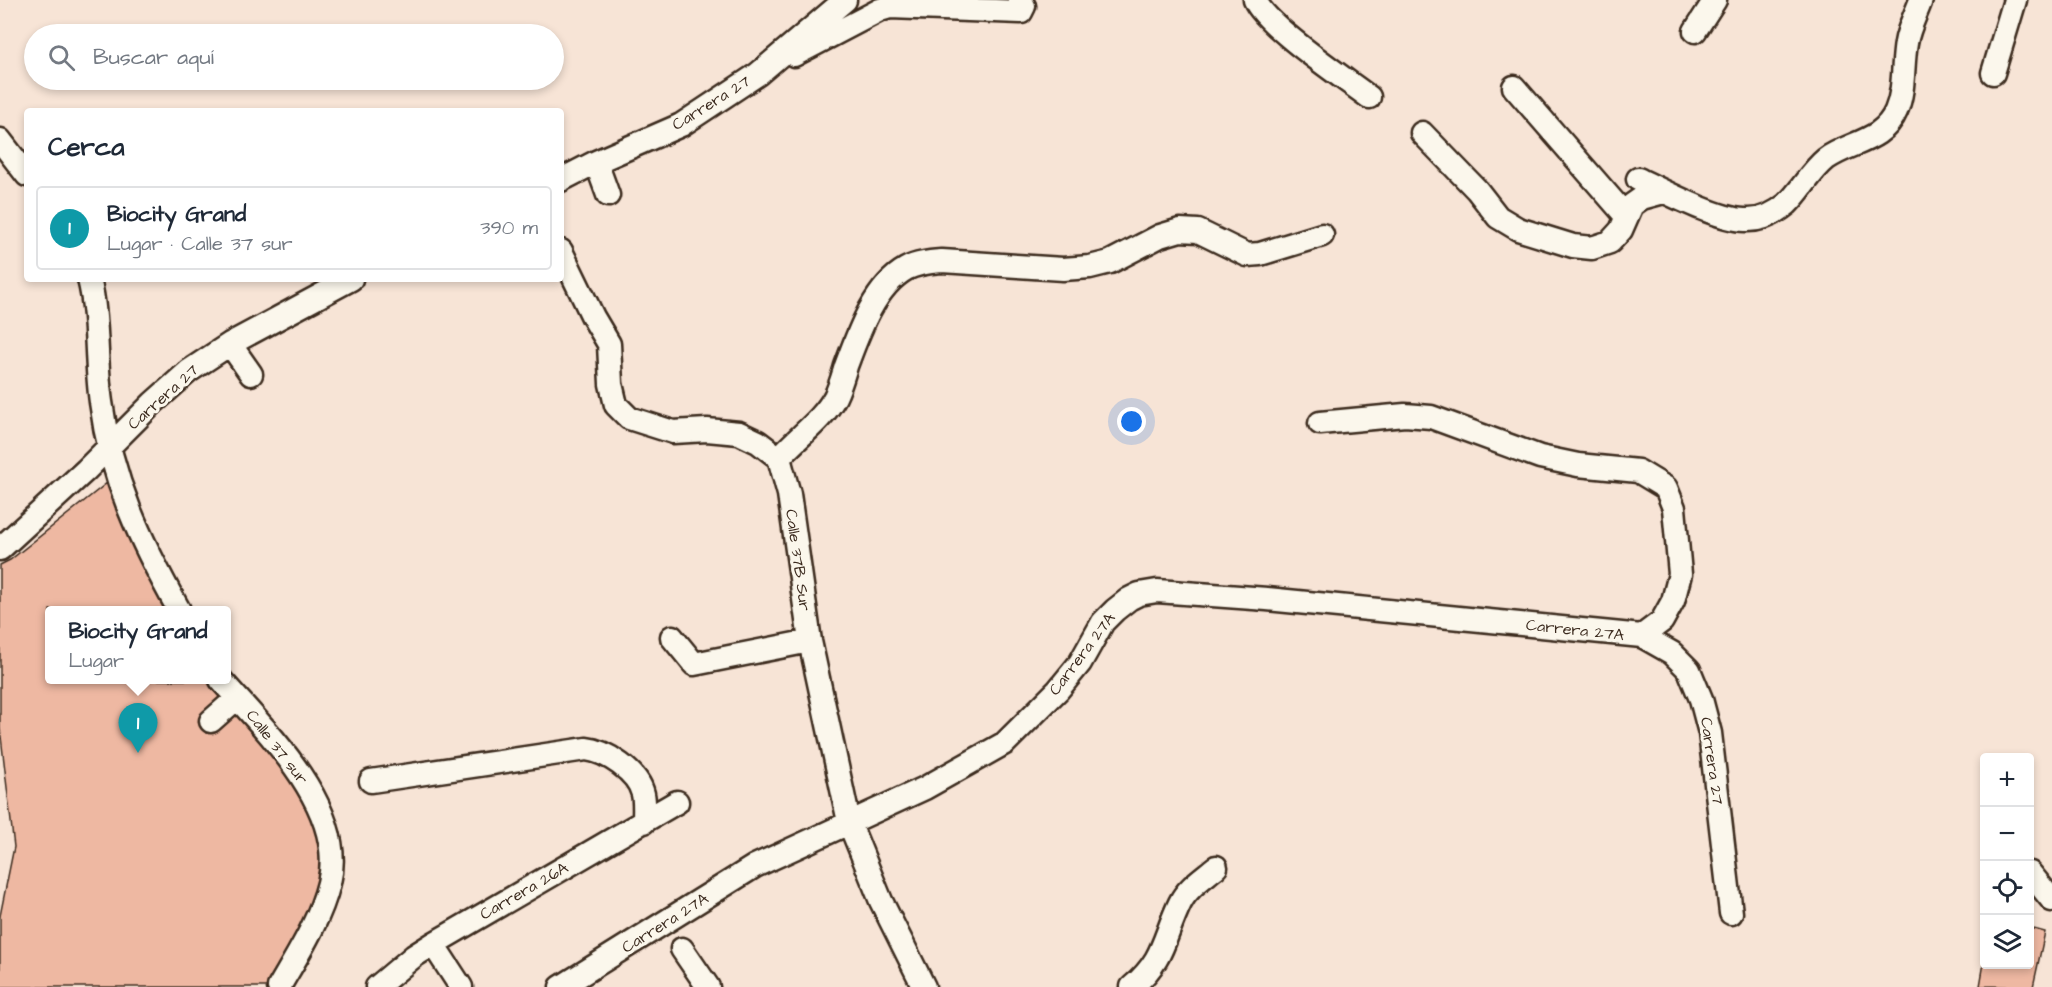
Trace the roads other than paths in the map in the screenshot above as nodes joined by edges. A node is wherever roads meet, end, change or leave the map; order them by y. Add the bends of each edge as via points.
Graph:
1 (845, 0) edge
2 (1020, 0) edge
3 (1256, 0) edge
4 (1715, 0) edge
5 (1921, 0) edge
6 (2015, 0) edge
7 (1695, 31) dead end
8 (1993, 73) dead end
9 (758, 74) junction
10 (1514, 87) dead end
11 (1369, 97) dead end
12 (1422, 133) dead end
13 (0, 140) edge
14 (596, 162) junction
15 (24, 171) edge
16 (564, 178) edge
17 (1638, 179) dead end
18 (1664, 192) junction
19 (608, 195) dead end
20 (1626, 216) junction
21 (1322, 235) dead end
22 (564, 257) edge
23 (89, 282) edge
24 (345, 282) edge
25 (230, 344) junction
26 (251, 374) dead end
27 (1320, 423) dead end
28 (109, 448) junction
29 (779, 458) junction
30 (0, 549) edge
31 (176, 606) edge
32 (1642, 636) junction
33 (672, 637) dead end
34 (810, 641) junction
35 (225, 684) edge
36 (237, 698) junction
37 (211, 721) dead end
38 (371, 782) dead end
39 (676, 802) dead end
40 (644, 822) junction
41 (849, 822) junction
42 (1216, 867) dead end
43 (2034, 878) edge
44 (2052, 900) edge
45 (1731, 913) dead end
46 (433, 944) junction
47 (682, 949) dead end
48 (279, 987) edge
49 (377, 987) edge
50 (461, 987) edge
51 (561, 987) edge
52 (708, 987) edge
53 (924, 987) edge
54 (1132, 987) edge

1 - 9 street, Carrera 27
2 - 9 street via 1022,12 890,7
3 - 11 street via 1263,13
4 - 7 street
5 - 18 street via 1906,40 1896,113 1883,130 1827,159 1776,212 1761,219 1744,220
6 - 8 street
9 - 14 street, Carrera 27 via 681,125
10 - 20 street
12 - 20 street via 1498,217 1518,229 1592,248 1610,242 1621,230
13 - 15 street
14 - 16 street, Carrera 27
14 - 19 street
17 - 18 street
18 - 20 street via 1642,198
21 - 29 street via 1247,255 1198,231 1180,230 1110,262 1063,269 924,262 905,270 886,287 860,329 835,396 821,416
22 - 29 street via 609,344 616,405 629,418 673,432 739,433
23 - 28 street via 100,402
24 - 25 street, Carrera 27
25 - 26 street
25 - 28 street, Carrera 27 via 189,371
27 - 32 street via 1405,415 1431,417 1540,457 1638,471 1666,488 1674,508 1680,574 1673,601 1662,621
28 - 30 street, Carrera 27
28 - 31 street via 140,539
29 - 34 street, Calle 37B Sur via 789,494
32 - 41 street, Carrera 27A via 1267,599 1157,591 1139,594 1103,622 1080,663 1005,743 925,789
32 - 45 street, Carrera 27 via 1672,653 1689,670 1701,699 1710,733
33 - 34 street via 694,664
34 - 41 street, Calle 37B Sur
35 - 36 street, Calle 37 sur
36 - 37 street
36 - 48 street, Calle 37 sur via 297,769 315,797 333,853 322,907
38 - 40 street via 598,750 638,784 643,792
39 - 40 street, Carrera 26A
40 - 46 street, Carrera 26A
41 - 51 street, Carrera 27A via 755,866
41 - 53 street, Calle 37B Sur via 881,901
42 - 54 street via 1180,902 1165,946
43 - 44 street
46 - 49 street, Carrera 26A
46 - 50 street
47 - 52 street

